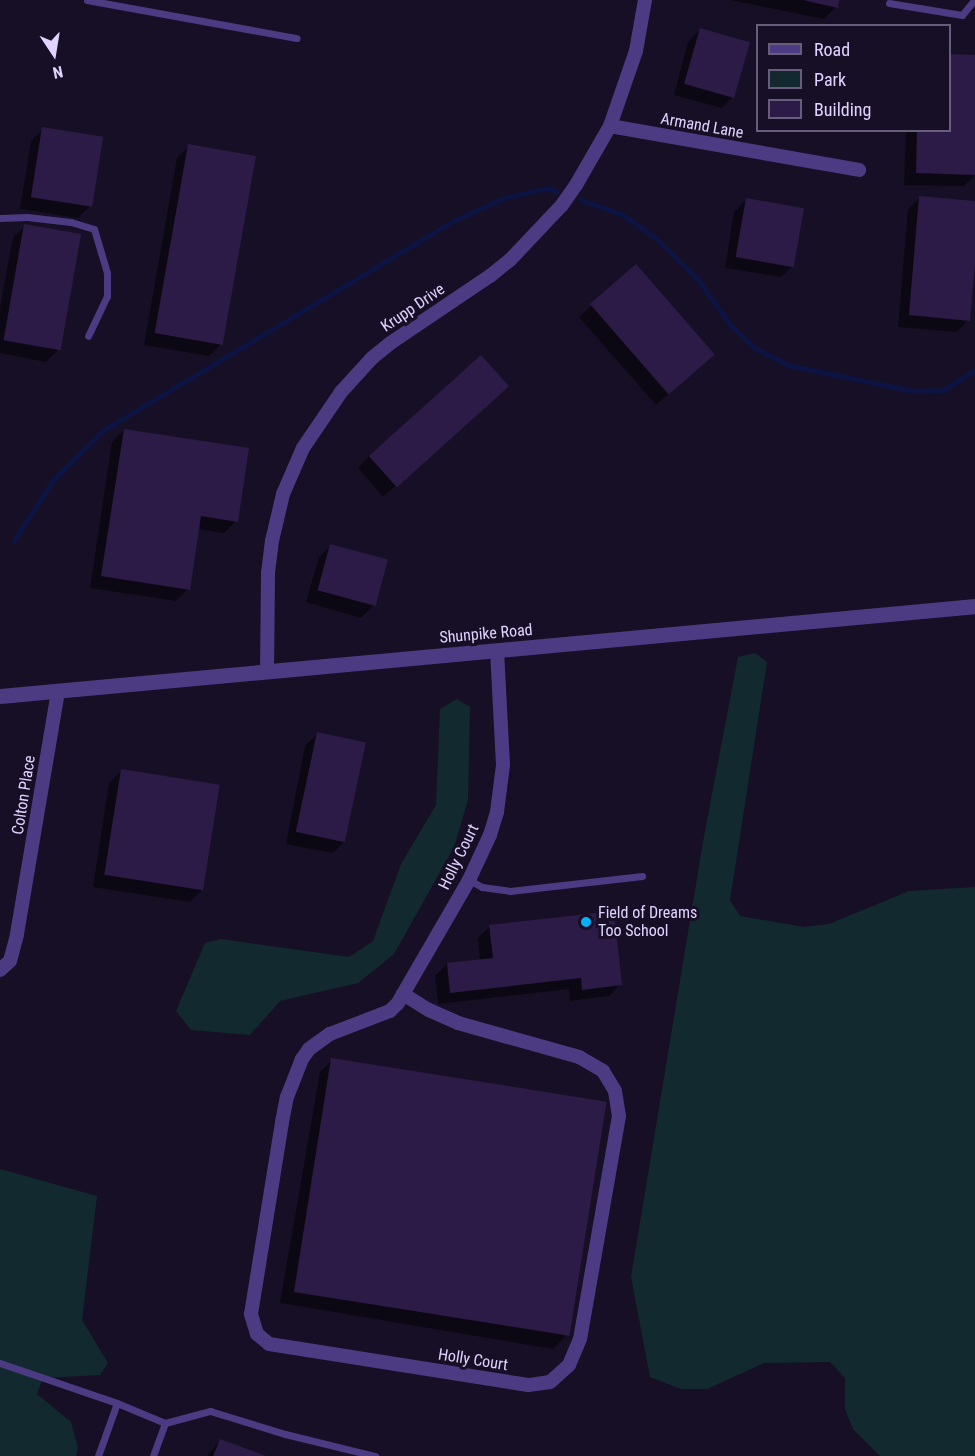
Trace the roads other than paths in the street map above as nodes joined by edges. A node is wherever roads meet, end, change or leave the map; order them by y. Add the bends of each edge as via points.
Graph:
1 (87, 0) edge
2 (645, 0) edge
3 (974, 0) edge
4 (889, 3) dead end
5 (297, 38) dead end
6 (610, 126) junction
7 (859, 170) dead end
8 (0, 218) edge
9 (88, 336) dead end
10 (975, 606) edge
11 (497, 651) junction
12 (267, 672) junction
13 (58, 691) junction
14 (0, 696) edge
15 (642, 876) dead end
16 (469, 880) junction
17 (0, 970) edge
18 (403, 993) junction
19 (0, 1363) edge
20 (117, 1403) junction
21 (165, 1423) junction
22 (98, 1456) edge
23 (153, 1456) edge
24 (375, 1456) edge

1 - 5 lane
2 - 6 street, Krupp Drive via 630,71
3 - 4 lane via 962,15
6 - 7 street, Armand Lane
6 - 12 street, Krupp Drive via 576,185 522,247 490,276 389,344 341,392 316,425 289,478 273,533
8 - 9 lane via 71,222 94,230 107,273 107,296
10 - 11 street, Shunpike Road
11 - 12 street, Shunpike Road
11 - 16 street, Holly Court via 502,783 490,835
12 - 13 street, Shunpike Road
13 - 14 street, Shunpike Road
13 - 17 street, Colton Place via 17,934 10,961
15 - 16 lane via 510,891 482,887
16 - 18 street, Holly Court
18 - 18 street, Holly Court via 390,1011 318,1042 302,1059 282,1122 252,1302 253,1326 262,1341 269,1344 528,1385 550,1382 569,1365 580,1339 619,1116 615,1091 603,1071 585,1060 458,1023
19 - 20 lane
20 - 21 lane
20 - 22 lane
21 - 23 lane
21 - 24 lane via 210,1410

